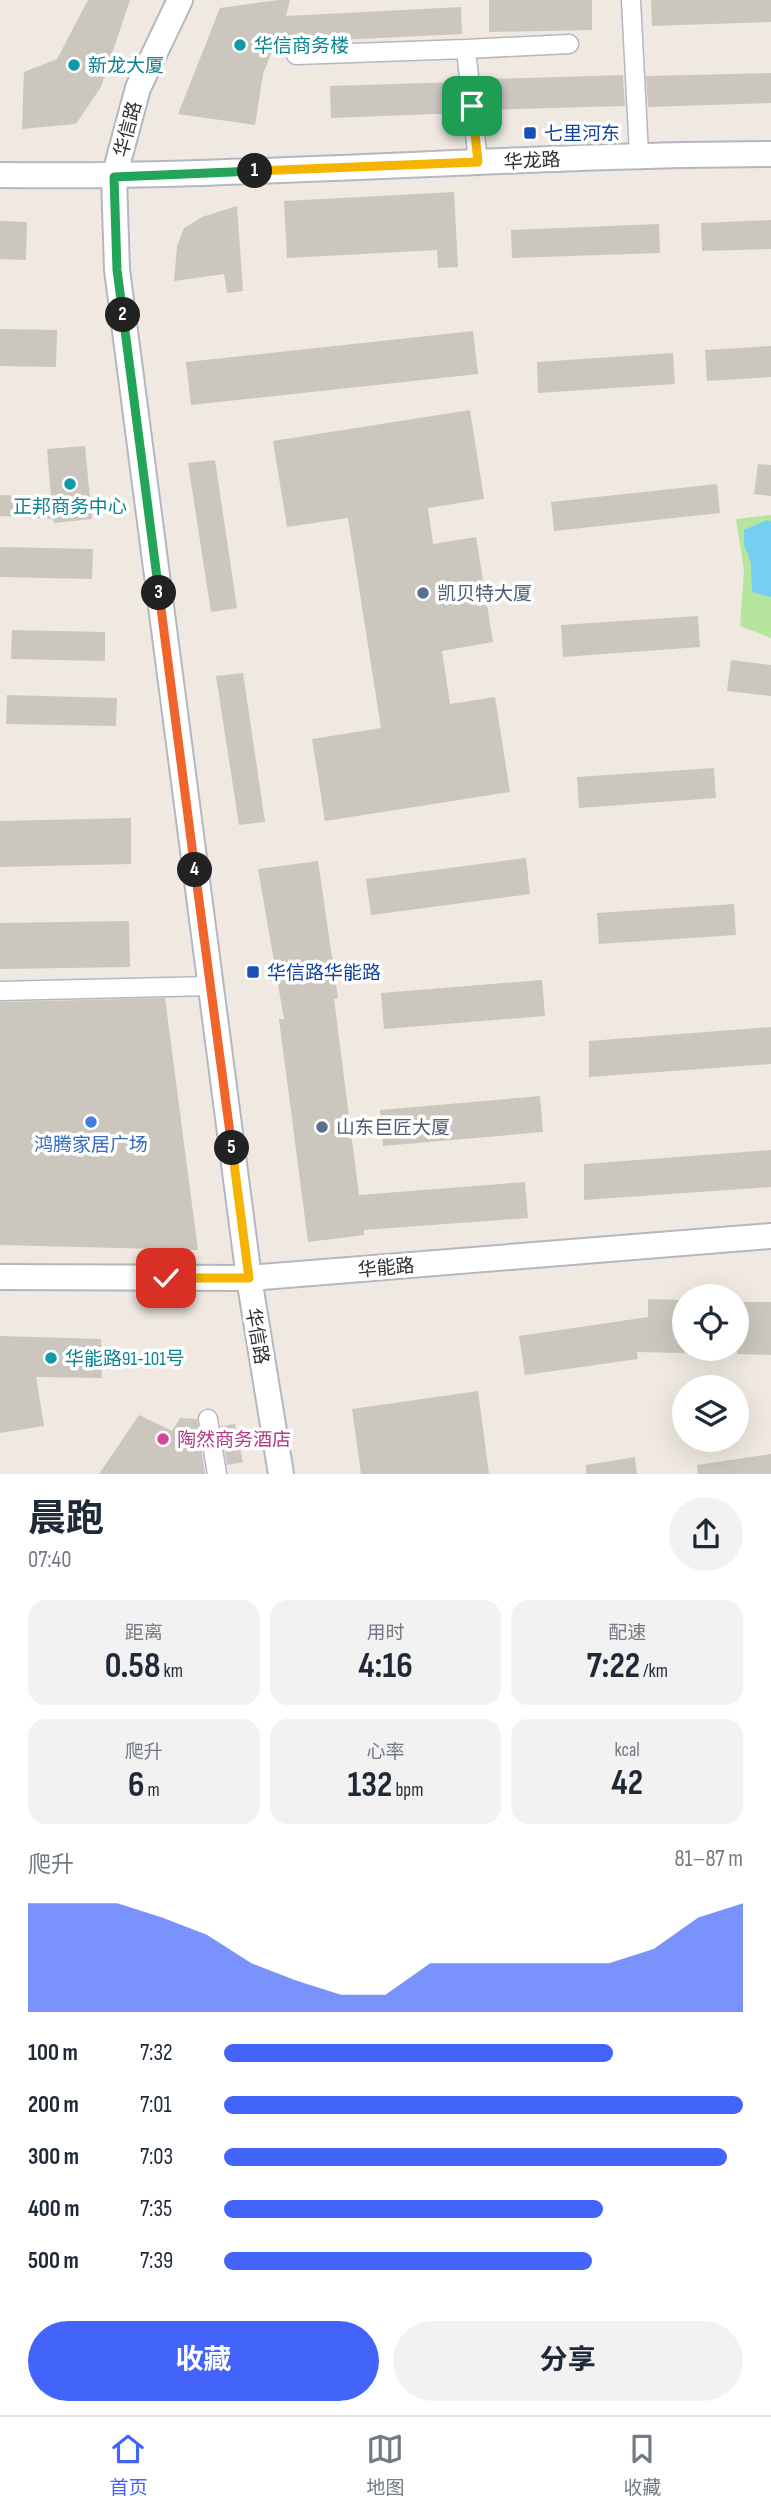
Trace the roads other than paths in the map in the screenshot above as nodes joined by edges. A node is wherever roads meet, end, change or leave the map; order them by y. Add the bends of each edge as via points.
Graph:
1 (180, 0) edge
2 (631, 0) edge
3 (569, 44) dead end
4 (466, 49) junction
5 (296, 55) dead end
6 (771, 154) edge
7 (639, 155) junction
8 (478, 162) junction
9 (0, 175) edge
10 (114, 177) junction
11 (211, 986) junction
12 (0, 991) edge
13 (771, 1236) edge
14 (0, 1277) edge
15 (249, 1278) junction
16 (208, 1419) dead end
17 (217, 1474) edge
18 (281, 1474) edge

1 - 10 main road, 华信路 via 138,88
2 - 7 street
3 - 4 street
4 - 5 street
4 - 8 street
6 - 7 main road, 华龙路
7 - 8 main road, 华龙路
8 - 10 main road, 华龙路
9 - 10 main road, 华龙路
10 - 11 main road, 华信路 via 117,270
11 - 12 street
11 - 15 main road, 华信路
13 - 15 main road, 华能路
14 - 15 main road, 华能路
15 - 18 main road, 华信路
16 - 17 street

